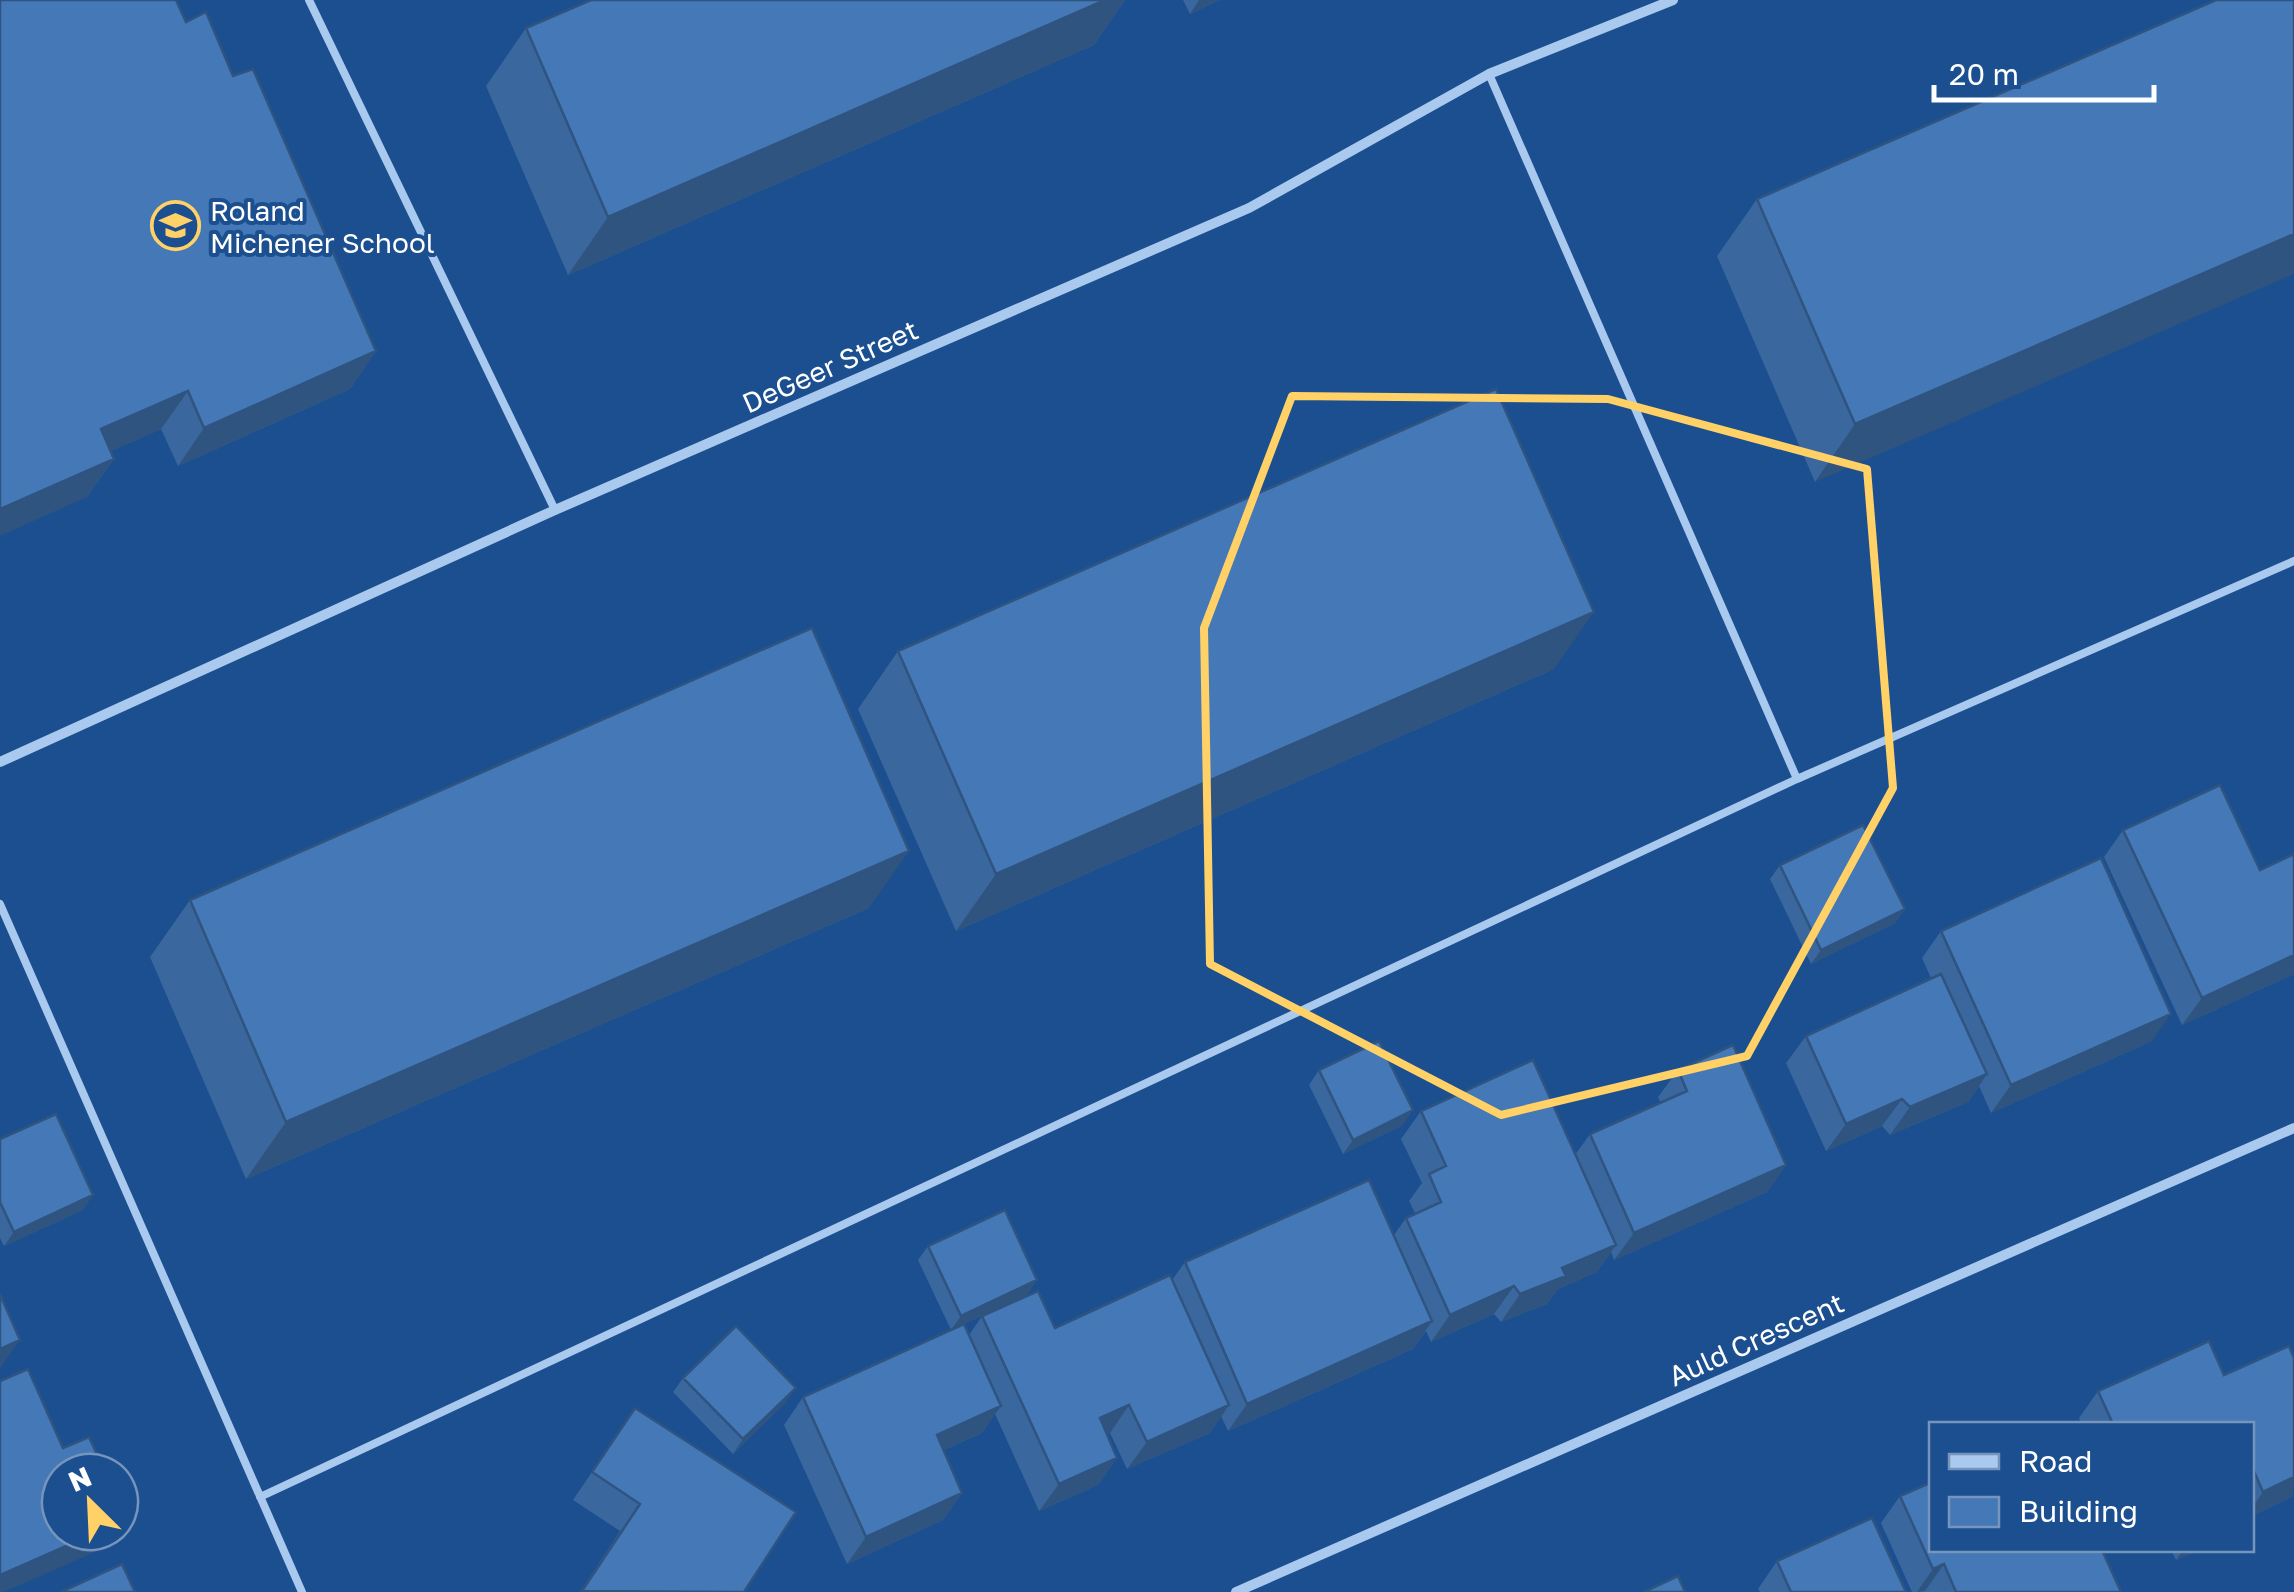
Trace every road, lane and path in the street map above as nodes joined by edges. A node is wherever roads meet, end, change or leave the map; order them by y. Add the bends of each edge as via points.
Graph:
1 (309, 0) edge
2 (1673, 0) edge
3 (1489, 74) junction
4 (555, 510) junction
5 (2294, 562) edge
6 (0, 762) edge
7 (1797, 778) junction
8 (0, 904) edge
9 (2294, 1128) edge
10 (260, 1496) junction
11 (302, 1592) edge
12 (1236, 1592) edge

1 - 4 lane
2 - 3 street, DeGeer Street
3 - 4 street, DeGeer Street via 1249,208
3 - 7 lane
4 - 6 street, DeGeer Street
5 - 7 lane
7 - 10 lane
8 - 10 lane
9 - 12 street, Auld Crescent
10 - 11 lane

